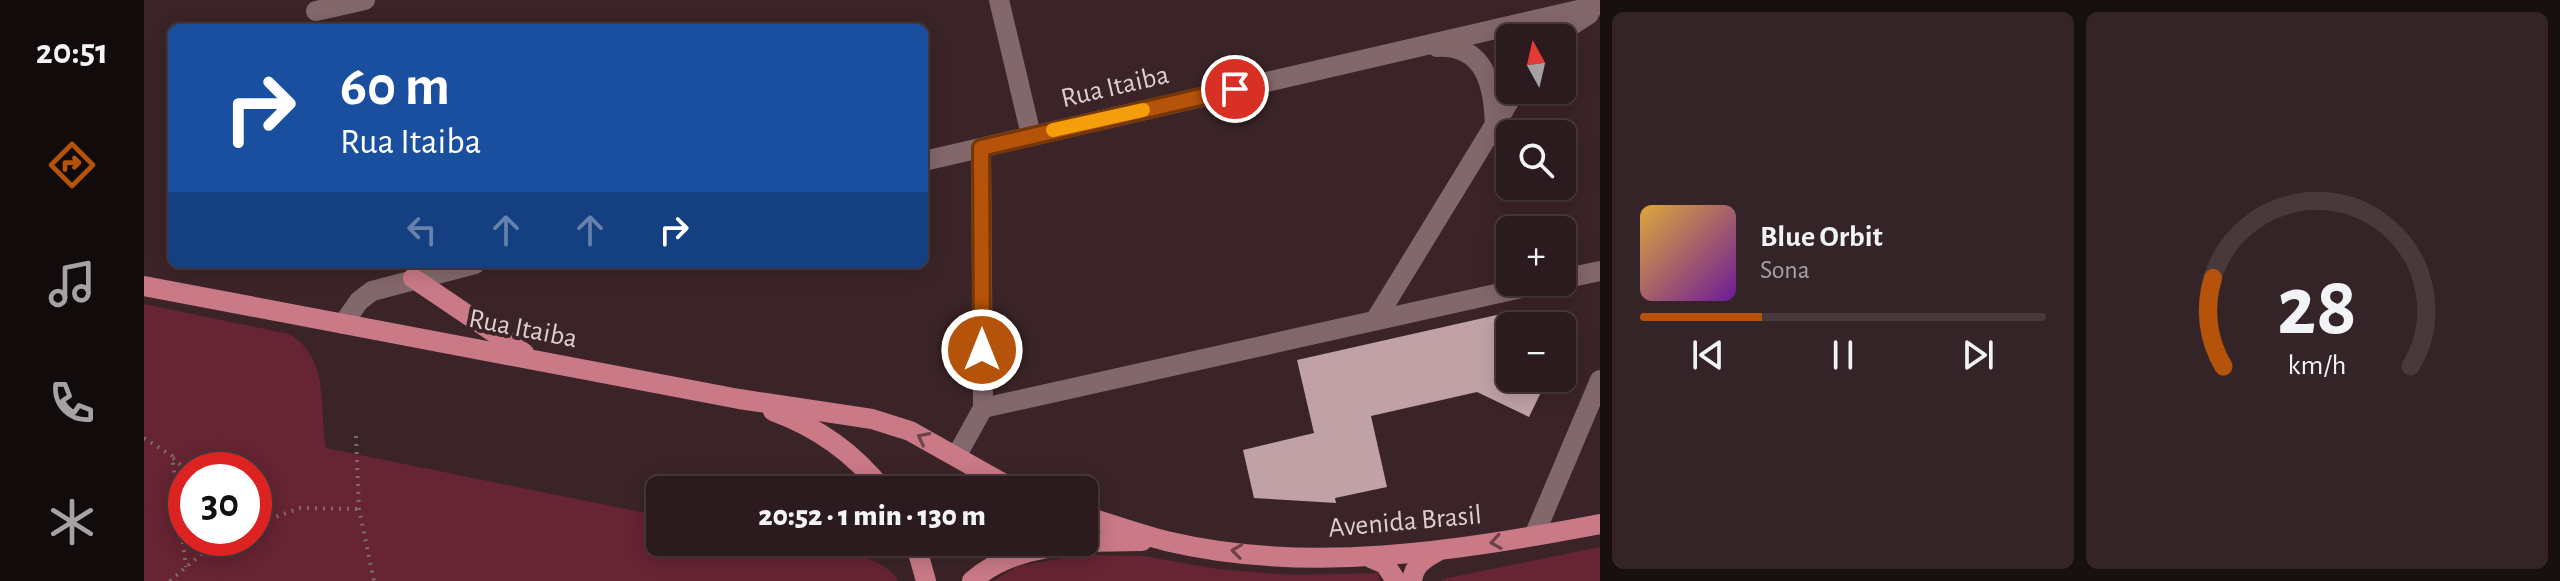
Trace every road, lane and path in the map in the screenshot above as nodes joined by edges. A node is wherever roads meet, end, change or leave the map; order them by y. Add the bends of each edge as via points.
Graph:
1 (365, 0) edge
2 (999, 0) edge
3 (1600, 6) edge
4 (316, 11) dead end
5 (1573, 24) edge
6 (1410, 49) junction
7 (1508, 104) edge
8 (1495, 127) junction
9 (1031, 135) junction
10 (981, 148) junction
11 (928, 160) edge
12 (457, 268) edge
13 (1600, 271) edge
14 (1576, 276) edge
15 (413, 278) junction
16 (144, 286) edge
17 (1496, 293) edge
18 (1376, 319) junction
19 (343, 324) junction
20 (538, 361) junction
21 (1600, 380) edge
22 (739, 399) junction
23 (983, 408) junction
24 (356, 436) dead end
25 (144, 438) edge
26 (168, 453) edge
27 (957, 455) junction
28 (871, 476) edge
29 (992, 476) edge
30 (359, 509) junction
31 (272, 518) edge
32 (1098, 520) edge
33 (1600, 524) edge
34 (1534, 536) junction
35 (1166, 541) junction
36 (1098, 542) edge
37 (1438, 551) junction
38 (185, 556) edge
39 (199, 556) edge
40 (919, 556) edge
41 (1017, 556) edge
42 (1371, 558) junction
43 (186, 567) junction
44 (170, 581) edge
45 (374, 581) edge
46 (926, 581) edge
47 (972, 581) edge
48 (1396, 581) edge
49 (1412, 581) edge

1 - 4 street
2 - 9 street
3 - 5 street
3 - 6 street, Rua Itaiba
6 - 8 street via 1449,47 1470,53 1486,69 1494,91
6 - 9 street, Rua Itaiba
7 - 8 street
8 - 18 street
9 - 10 street, Rua Itaiba
10 - 11 street, Rua Itaiba
10 - 23 street
12 - 15 street, Rua Itaiba
13 - 14 street
15 - 19 street, Rua Itaiba via 372,291
15 - 20 main road
16 - 19 main road, Rua Itaiba
17 - 18 street
18 - 23 street
19 - 20 main road, Rua Itaiba
20 - 22 main road, Rua Itaiba
21 - 34 street
27 -> 22 main road, Rua Itaiba via 872,419
22 - 28 main road, Rua Itaiba via 797,420 832,441
23 - 27 street
24 - 30 path
25 - 26 path
27 - 29 main road, Rua Itaiba
30 - 31 path via 300,508
30 - 45 path
32 - 35 main road
33 - 34 main road, Avenida Brasil
34 -> 37 main road, Avenida Brasil
35 - 36 main road
42 -> 35 main road, Avenida Brasil via 1241,552
37 - 42 main road, Avenida Brasil
37 - 49 main road via 1422,560
38 - 43 path
39 - 43 path
40 - 46 main road
41 - 47 main road
42 - 48 main road via 1385,564
43 - 44 path

